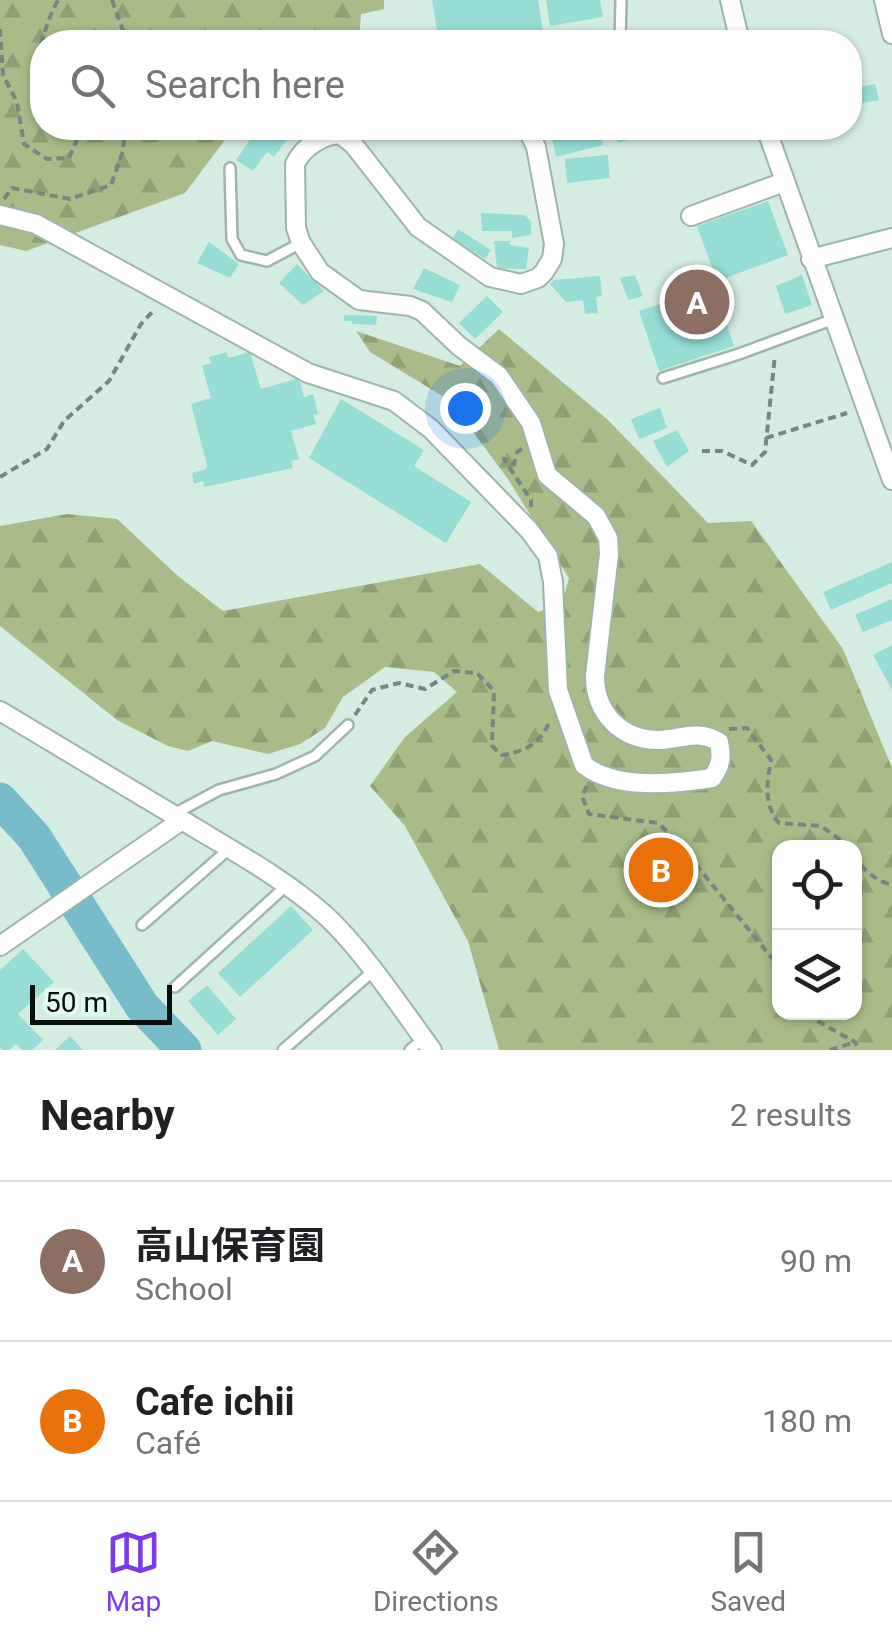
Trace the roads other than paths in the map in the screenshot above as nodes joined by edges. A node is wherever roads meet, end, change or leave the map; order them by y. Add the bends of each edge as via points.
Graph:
1 (620, 0) edge
2 (730, 0) edge
3 (887, 2) edge
4 (620, 30) edge
5 (737, 30) edge
6 (892, 34) edge
7 (320, 140) edge
8 (348, 140) edge
9 (533, 140) edge
10 (770, 140) edge
11 (230, 168) dead end
12 (784, 182) junction
13 (0, 216) edge
14 (691, 216) dead end
15 (892, 238) edge
16 (300, 243) junction
17 (812, 259) junction
18 (834, 319) junction
19 (663, 378) dead end
20 (892, 480) edge
21 (0, 711) edge
22 (348, 726) road end
23 (178, 817) junction
24 (230, 849) junction
25 (288, 884) junction
26 (142, 925) dead end
27 (0, 946) edge
28 (372, 972) junction
29 (175, 986) dead end
30 (422, 1046) edge
31 (283, 1050) edge

1 - 4 lane
2 - 5 street
3 - 6 street
7 - 16 street via 295,164
8 - 9 street via 432,238 501,282 521,284 549,266 554,244
10 - 12 street
11 - 16 lane via 232,239 241,255 267,260
12 - 14 street
12 - 17 street
13 - 16 street via 36,224 308,373 377,393 408,410 541,543 552,567 558,690 584,764 638,782 712,778 721,754 719,742 708,735 630,735 603,711 595,676 608,538 596,516 547,475 509,388 422,310 346,293
15 - 17 street
17 - 18 street
18 - 19 lane
18 - 20 street
21 - 23 street
22 - 23 lane via 314,756 219,790
23 - 24 street
23 - 27 street
24 - 25 street
24 - 26 lane
25 - 28 street via 348,939
25 - 29 lane
28 - 30 street
28 - 31 lane

